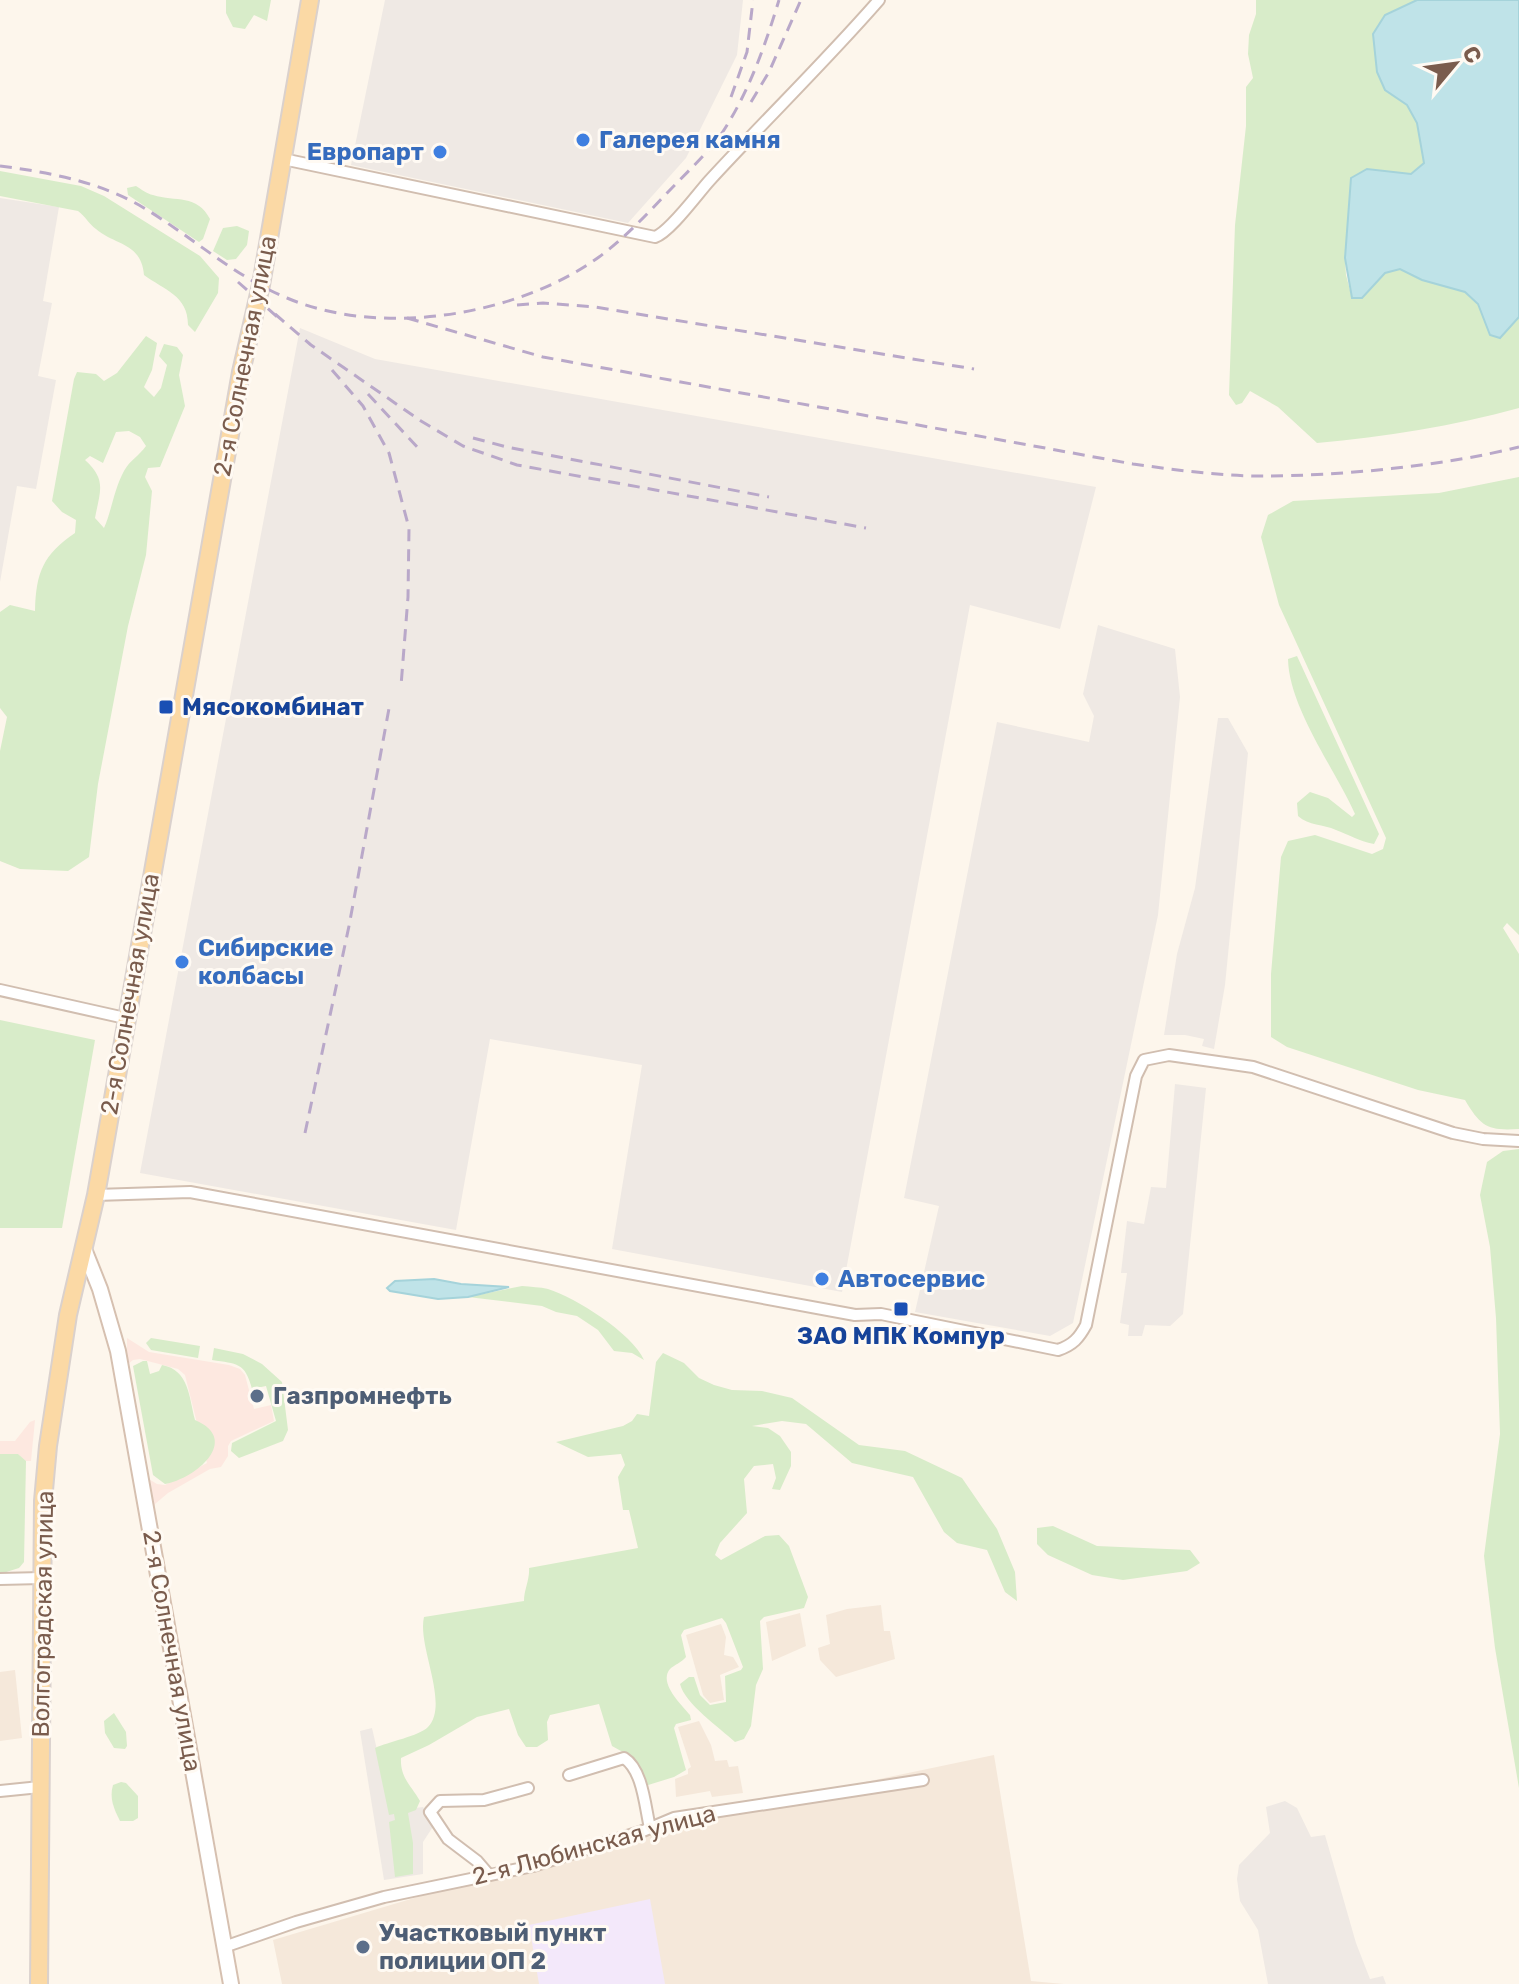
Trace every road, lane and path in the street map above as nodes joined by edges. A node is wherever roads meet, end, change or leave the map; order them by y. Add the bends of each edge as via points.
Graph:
1 (310, 0) edge
2 (879, 0) edge
3 (283, 159) junction
4 (0, 990) edge
5 (125, 1018) junction
6 (1519, 1141) edge
7 (96, 1195) junction
8 (84, 1249) junction
9 (42, 1578) junction
10 (0, 1579) edge
11 (569, 1775) dead end
12 (923, 1780) dead end
13 (40, 1787) junction
14 (528, 1788) dead end
15 (0, 1791) edge
16 (650, 1828) junction
17 (489, 1875) junction
18 (224, 1947) junction
19 (39, 1984) edge
20 (231, 1984) edge

1 - 3 main road, 2-я Солнечная улица
2 - 3 street via 655,237
3 - 5 main road, 2-я Солнечная улица
4 - 5 street
5 - 7 main road, 2-я Солнечная улица
6 - 7 street via 1453,1133 1253,1067 1169,1055 1144,1060 1136,1076 1086,1325 1080,1338 1058,1350 190,1192
7 - 8 main road, 2-я Солнечная улица
8 - 9 main road, Волгоградская улица via 48,1446
8 - 18 main road, 2-я Солнечная улица via 118,1351
9 - 10 street
9 - 13 main road, Волгоградская улица
11 - 16 street via 624,1758 633,1769
12 - 16 street, 2-я Любинская улица via 674,1818
13 - 15 street
13 - 19 main road, Волгоградская улица
14 - 17 street via 484,1800 440,1801 430,1812 440,1831
16 - 17 street, 2-я Любинская улица
17 - 18 street, 2-я Любинская улица via 384,1897
18 - 20 main road, 2-я Солнечная улица

